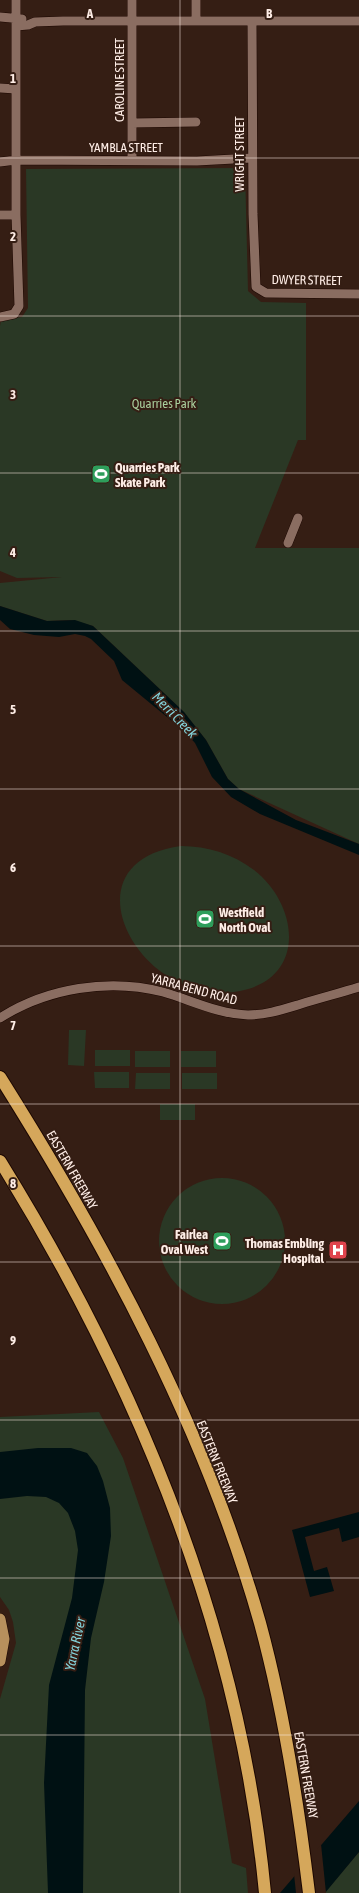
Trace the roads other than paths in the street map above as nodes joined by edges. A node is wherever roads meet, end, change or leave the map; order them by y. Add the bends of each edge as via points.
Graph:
1 (16, 0) edge
2 (132, 0) edge
3 (196, 0) edge
4 (0, 17) edge
5 (132, 21) junction
6 (196, 21) junction
7 (252, 21) junction
8 (359, 21) edge
9 (16, 23) junction
10 (0, 88) edge
11 (16, 89) junction
12 (196, 122) dead end
13 (132, 123) junction
14 (252, 158) junction
15 (16, 160) junction
16 (132, 160) junction
17 (0, 162) edge
18 (0, 215) edge
19 (16, 215) junction
20 (256, 287) joint
21 (359, 294) edge
22 (0, 317) edge
23 (298, 518) dead end
24 (288, 543) dead end
25 (359, 987) edge
26 (0, 1018) edge
27 (0, 1078) edge
28 (0, 1161) edge
29 (0, 1619) edge
30 (0, 1661) edge
31 (265, 1893) edge
32 (309, 1893) edge

1 - 9 street
2 - 5 street, CAROLINE STREET
3 - 6 street
4 - 9 street via 10,17
5 - 6 street
5 - 9 street via 35,22 28,19
5 - 13 street, CAROLINE STREET
6 - 7 street
7 - 8 street
7 - 14 street, WRIGHT STREET
9 - 11 street
10 - 11 street
11 - 15 street
12 - 13 street
13 - 16 street, CAROLINE STREET
14 - 16 street, YAMBLA STREET via 197,161
14 - 20 street, WRIGHT STREET
15 - 16 street, YAMBLA STREET
15 - 17 street, YAMBLA STREET
15 - 19 street
18 - 19 street
19 - 22 street via 19,306 14,314
20 - 21 street, DWYER STREET via 266,293
23 - 24 street
25 - 26 street, YARRA BEND ROAD via 278,1010 249,1015 224,1012 146,989 96,987 44,997
27 - 32 highway, EASTERN FREEWAY via 44,1147 106,1257 160,1363 190,1429 231,1534 260,1625 282,1717 298,1806
28 - 31 highway via 98,1338 134,1413 174,1510 225,1669 247,1763
29 - 30 main road via 4,1639

